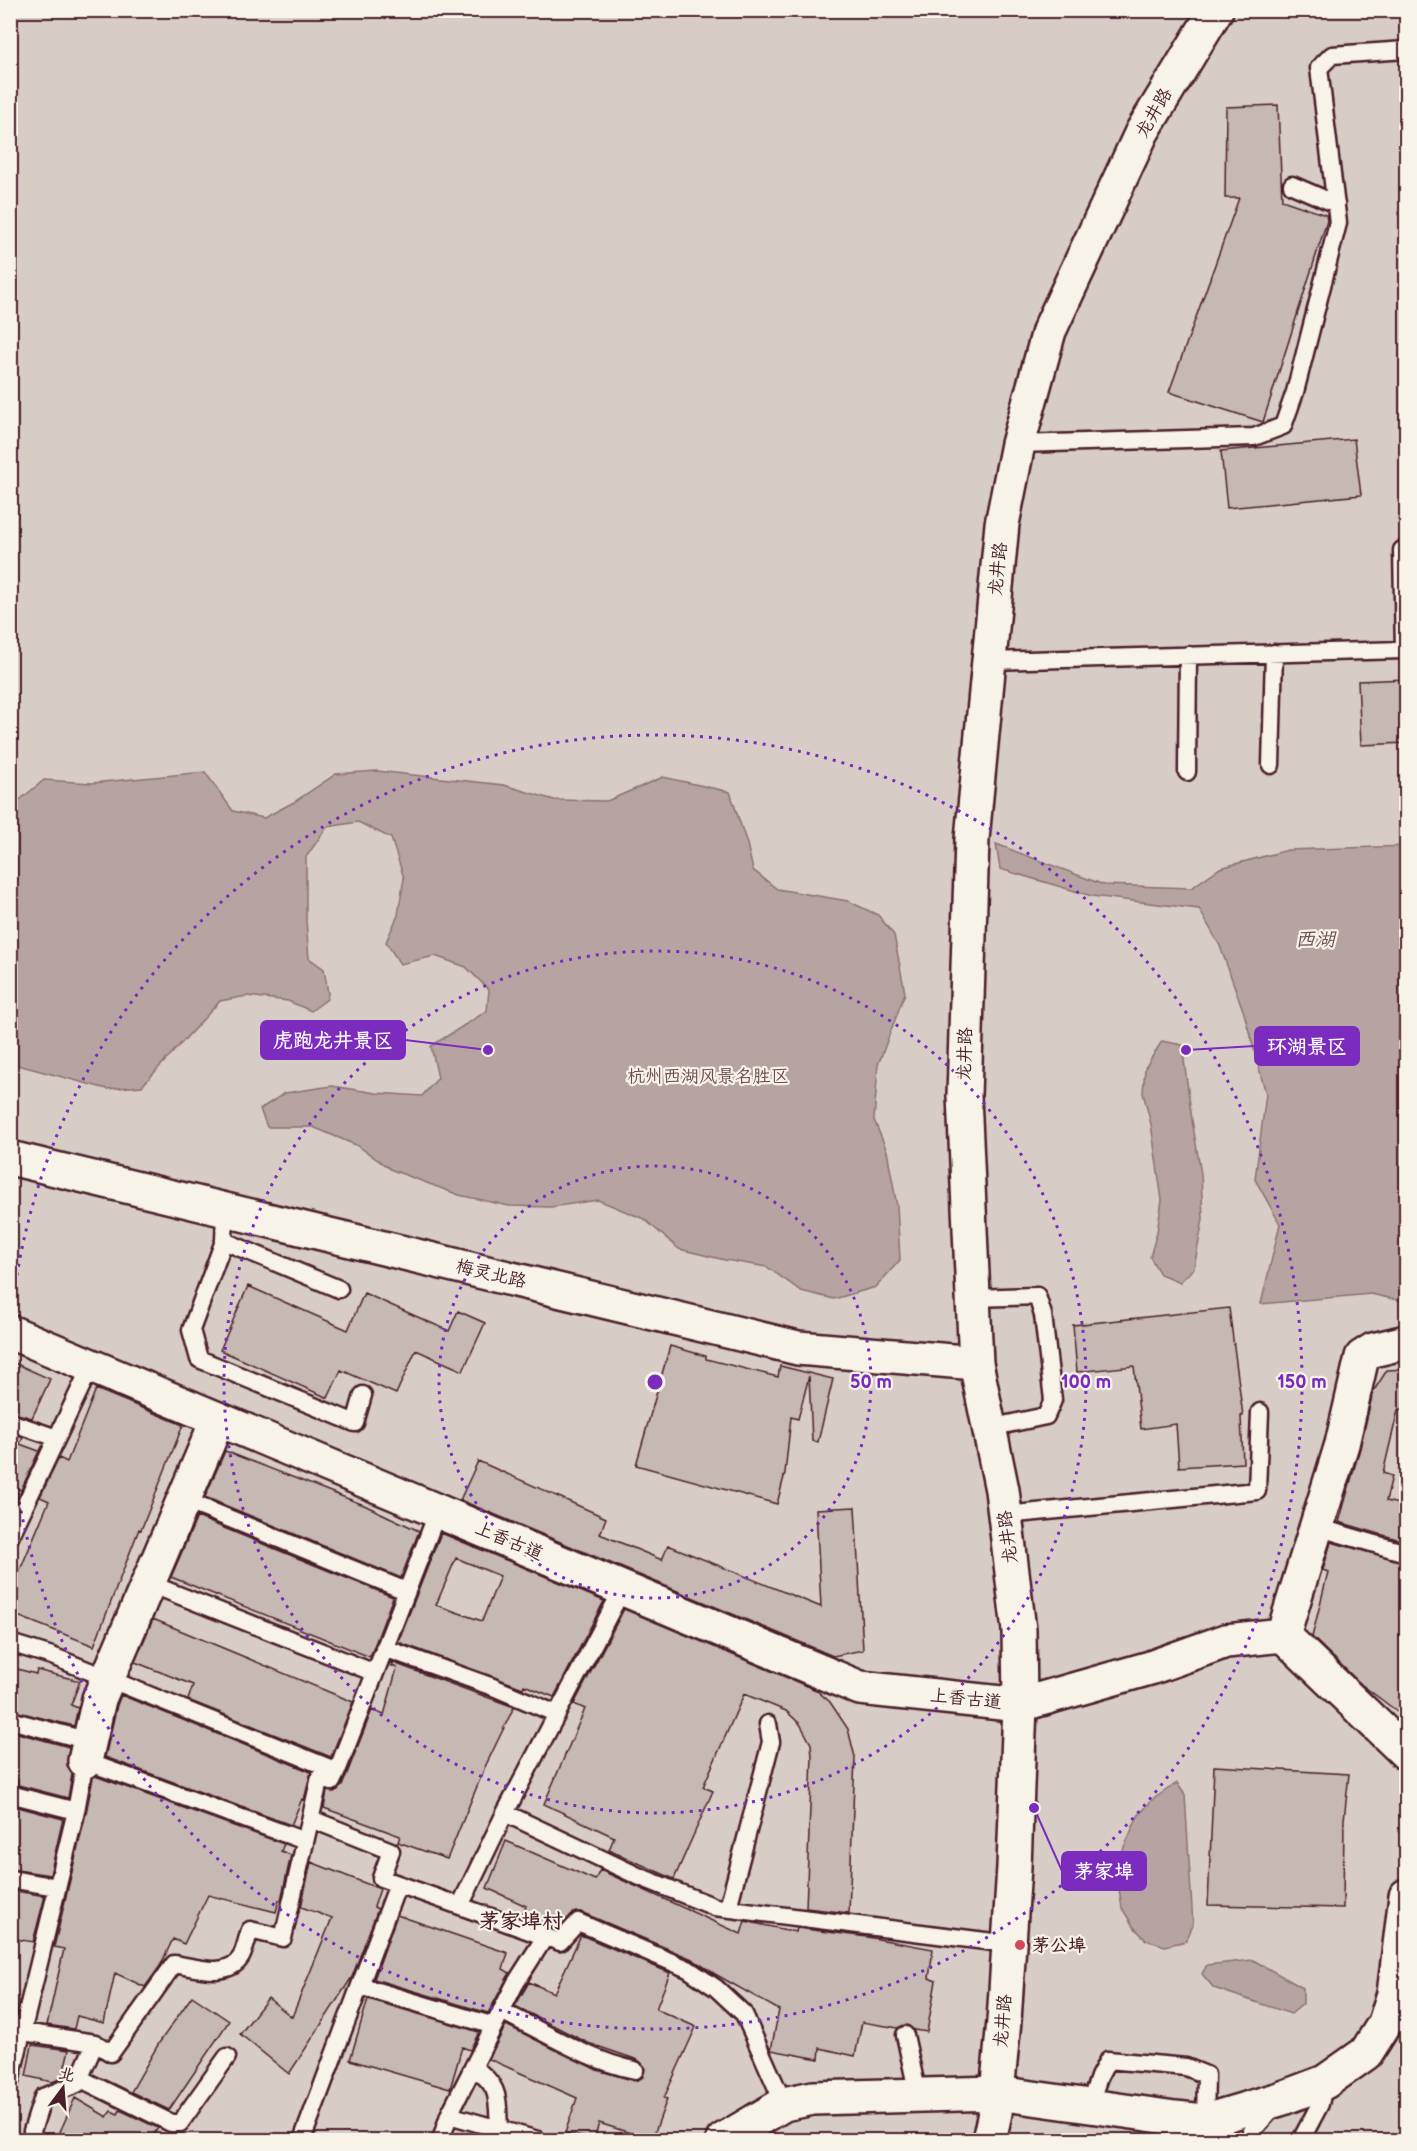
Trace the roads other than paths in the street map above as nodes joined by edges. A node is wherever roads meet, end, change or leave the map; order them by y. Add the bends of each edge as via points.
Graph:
1 (1216, 10) edge
2 (1407, 50) edge
3 (1292, 185) dead end
4 (1336, 204) junction
5 (1018, 444) junction
6 (1402, 550) dead end
7 (1405, 651) edge
8 (1274, 653) junction
9 (1188, 655) junction
10 (989, 661) junction
11 (1271, 765) dead end
12 (1187, 772) dead end
13 (10, 1158) edge
14 (224, 1226) junction
15 (339, 1289) dead end
16 (973, 1298) junction
17 (10, 1332) edge
18 (1407, 1342) edge
19 (976, 1363) junction
20 (91, 1366) junction
21 (363, 1395) dead end
22 (1260, 1413) dead end
23 (218, 1419) junction
24 (10, 1422) edge
25 (989, 1428) junction
26 (57, 1438) junction
27 (18, 1500) edge
28 (184, 1500) junction
29 (438, 1511) junction
30 (1005, 1515) junction
31 (1317, 1527) junction
32 (10, 1536) edge
33 (1407, 1553) edge
34 (148, 1583) junction
35 (623, 1588) junction
36 (406, 1591) junction
37 (1284, 1635) junction
38 (10, 1643) edge
39 (384, 1648) junction
40 (375, 1673) junction
41 (108, 1679) junction
42 (1020, 1705) junction
43 (557, 1714) junction
44 (10, 1720) edge
45 (768, 1724) dead end
46 (87, 1751) junction
47 (1407, 1753) edge
48 (337, 1771) junction
49 (10, 1794) edge
50 (76, 1811) junction
51 (505, 1812) junction
52 (311, 1819) junction
53 (305, 1841) junction
54 (10, 1879) edge
55 (398, 1884) junction
56 (57, 1887) junction
57 (1407, 1896) edge
58 (460, 1906) junction
59 (728, 1908) junction
60 (545, 1937) junction
61 (1009, 1944) junction
62 (360, 1986) junction
63 (498, 2018) junction
64 (16, 2031) edge
65 (905, 2035) dead end
66 (95, 2043) junction
67 (227, 2057) dead end
68 (473, 2067) junction
69 (635, 2070) dead end
70 (79, 2078) junction
71 (10, 2082) edge
72 (1325, 2082) junction
73 (997, 2093) junction
74 (918, 2095) junction
75 (1280, 2099) junction
76 (784, 2104) junction
77 (1089, 2106) junction
78 (449, 2115) junction
79 (1206, 2121) junction
80 (499, 2129) junction
81 (32, 2140) edge
82 (302, 2140) edge
83 (441, 2140) edge
84 (538, 2140) edge
85 (723, 2140) edge
86 (989, 2140) edge
87 (1249, 2140) edge
88 (1301, 2140) edge

1 - 5 street, 龙井路 via 1142,132 1101,216 1049,331
2 - 4 lane via 1332,55 1319,68
3 - 4 lane
4 - 5 lane via 1338,223 1283,426 1254,437
5 - 10 street, 龙井路 via 1002,524
6 - 7 lane
7 - 8 lane
8 - 9 lane
8 - 11 lane
9 - 10 lane
9 - 12 lane
10 - 16 street, 龙井路 via 972,839 964,1096
13 - 14 street, 梅灵北路
14 - 15 lane
14 - 19 street, 梅灵北路 via 798,1348
14 - 21 lane via 191,1330 199,1359 355,1423
16 - 19 street, 龙井路
16 - 25 lane via 1037,1296 1043,1315 1053,1400 1046,1416
17 - 20 street, 上香古道
18 - 31 street via 1373,1350 1362,1357
19 - 25 street, 龙井路
20 - 23 street, 上香古道
20 - 26 lane
22 - 30 lane via 1257,1491
23 - 28 street
23 - 29 street, 上香古道
24 - 26 lane
25 - 30 street, 龙井路
26 - 27 lane
27 - 32 lane
28 - 34 street
28 - 36 lane
29 - 35 street, 上香古道
29 - 36 lane
30 - 42 street, 龙井路 via 1019,1630
31 - 33 lane
31 - 37 street
34 - 40 lane
34 - 41 street
35 - 42 street, 上香古道 via 860,1688
35 - 43 lane
36 - 39 lane
37 - 42 street via 1226,1641 1150,1668
37 - 47 street
38 - 41 lane
39 - 40 lane
39 - 43 lane
40 - 48 lane
41 - 46 street via 99,1699
41 - 48 lane
42 - 61 street, 龙井路
43 - 51 lane
44 - 46 lane
45 - 59 lane via 771,1742
46 - 50 lane
46 - 53 lane
48 - 52 lane via 332,1782 320,1777
49 - 50 lane
50 - 56 lane
51 - 58 lane
51 - 59 lane via 638,1876
52 - 53 lane
52 - 55 lane via 391,1851 381,1878
53 - 66 lane via 283,1938 250,1930 240,1958 227,1969 174,1964 111,2053
54 - 56 lane
55 - 58 lane
55 - 62 lane
56 - 64 lane
57 - 72 street via 1394,1994 1385,2023 1366,2053
58 - 60 lane
59 - 61 lane
60 - 63 lane
60 - 76 lane via 560,1942 578,1922 688,1969 716,1988 744,2014
61 - 73 street, 龙井路
62 - 63 lane
62 - 82 lane
63 - 68 lane
63 - 69 lane
64 - 66 lane
64 - 71 lane
65 - 74 lane
66 - 70 lane
67 - 70 lane via 180,2123 171,2123
68 - 78 lane
68 - 80 lane via 494,2086
70 - 81 lane via 77,2084 42,2097
72 - 75 street
72 - 88 lane via 1320,2104
73 - 74 street
73 - 77 street
73 - 86 street, 龙井路
74 - 76 street via 813,2098
75 - 79 street
75 - 87 lane
76 - 85 street
77 - 79 street
77 - 79 lane via 1108,2060 1186,2067 1206,2075
78 - 80 lane
78 - 83 lane
80 - 84 lane

